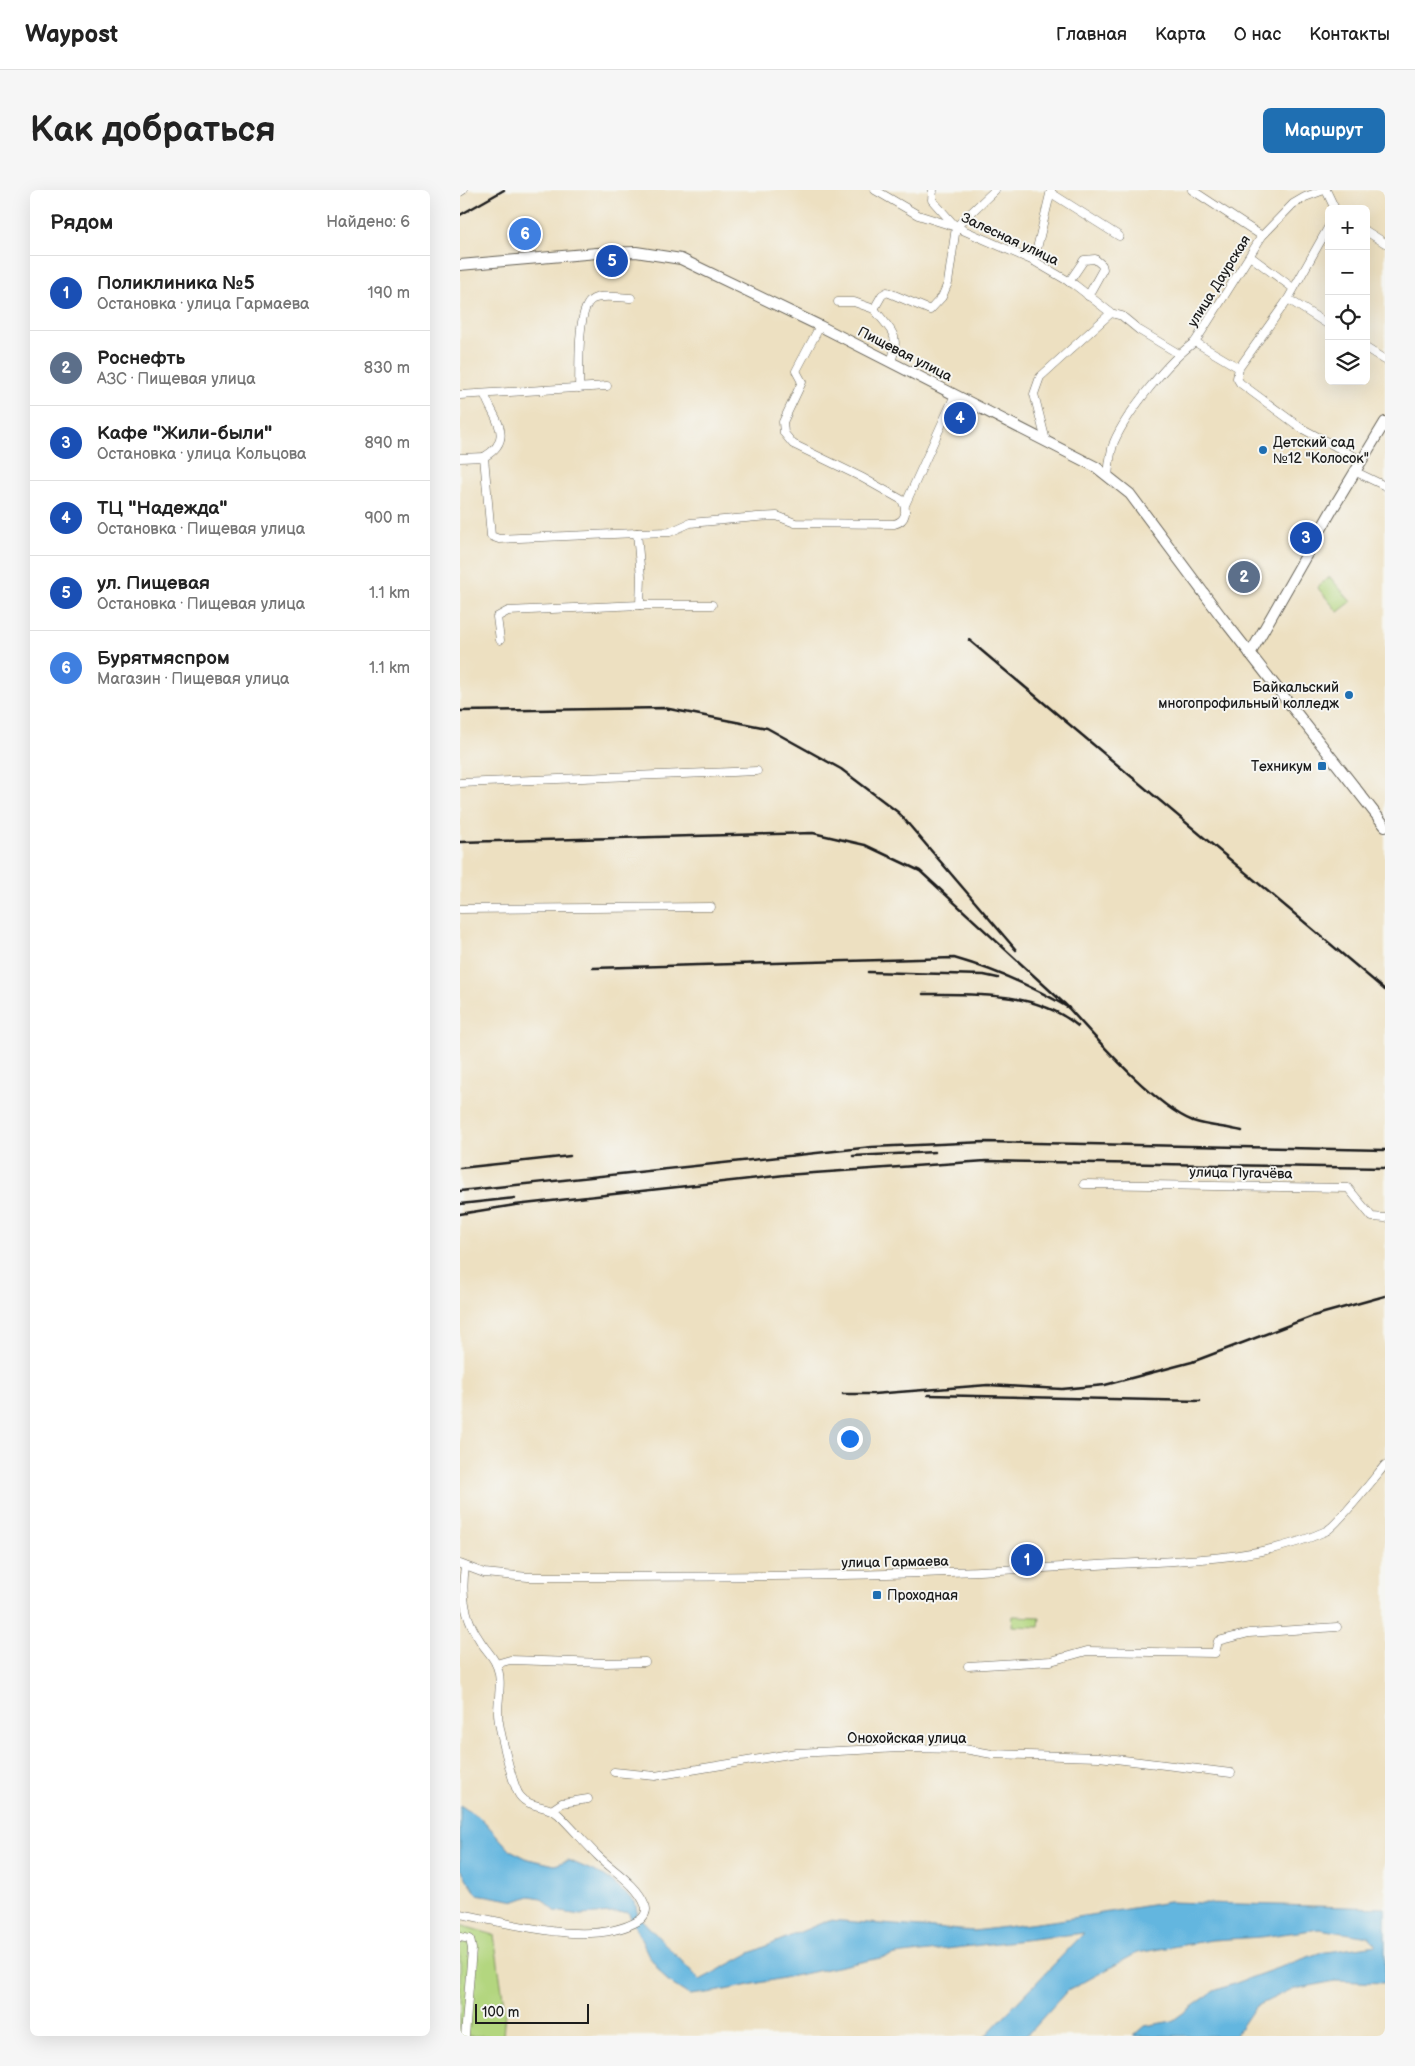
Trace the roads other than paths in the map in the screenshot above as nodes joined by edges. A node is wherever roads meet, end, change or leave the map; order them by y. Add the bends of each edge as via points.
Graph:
1 (875, 190) edge
2 (933, 190) edge
3 (995, 190) edge
4 (1192, 190) edge
5 (1325, 190) edge
6 (1051, 192) edge
7 (1333, 205) edge
8 (956, 227) junction
9 (1325, 233) edge
10 (1370, 234) edge
11 (1119, 236) dead end
12 (1262, 236) junction
13 (1385, 243) edge
14 (1251, 257) junction
15 (1034, 261) junction
16 (460, 265) edge
17 (1069, 282) junction
18 (1293, 288) junction
19 (1088, 296) junction
20 (632, 298) dead end
21 (1288, 299) junction
22 (838, 302) dead end
23 (874, 309) junction
24 (1111, 313) junction
25 (1325, 322) edge
26 (820, 326) junction
27 (1195, 342) junction
28 (1370, 351) edge
29 (1179, 354) junction
30 (1385, 360) edge
31 (891, 362) junction
32 (1239, 368) junction
33 (607, 386) dead end
34 (579, 388) junction
35 (460, 395) edge
36 (485, 395) junction
37 (955, 395) junction
38 (1385, 422) edge
39 (1046, 441) junction
40 (460, 458) edge
41 (484, 458) junction
42 (1361, 460) junction
43 (1354, 471) junction
44 (1108, 476) junction
45 (1385, 486) edge
46 (905, 505) junction
47 (637, 533) junction
48 (640, 605) junction
49 (712, 605) dead end
50 (500, 640) dead end
51 (1250, 654) junction
52 (757, 771) dead end
53 (460, 783) edge
54 (1383, 820) edge
55 (712, 907) dead end
56 (460, 910) edge
57 (1084, 1184) dead end
58 (1385, 1218) edge
59 (1385, 1464) edge
60 (462, 1566) edge
61 (1337, 1627) dead end
62 (645, 1662) dead end
63 (496, 1664) junction
64 (968, 1666) dead end
65 (614, 1772) dead end
66 (1230, 1773) dead end
67 (588, 1799) dead end
68 (553, 1809) junction
69 (460, 1914) edge
70 (460, 1938) edge
71 (465, 2036) edge

1 - 8 street, Залесная улица via 918,216
2 - 8 street via 932,200
3 - 8 street
4 - 12 street
5 - 7 street
5 - 12 street, улица Даурская via 1293,204
6 - 11 street
6 - 15 street
8 - 15 street, Залесная улица
8 - 23 street via 948,283 942,298 930,310 887,292
9 - 18 street
10 - 13 street
12 - 14 street, улица Даурская
14 - 18 street
14 - 27 street, улица Даурская
15 - 17 street, Залесная улица
16 - 26 main road, Пищевая улица via 598,253 659,254 680,259
17 - 19 street, Залесная улица
17 - 19 street via 1084,260 1095,259 1103,269
18 - 21 street
19 - 24 street, Залесная улица
20 - 34 street via 600,297 589,301 585,307
21 - 25 street
21 - 32 street
22 - 23 street via 854,302
23 - 31 street via 895,336 897,346
24 - 29 street, Залесная улица via 1122,316
24 - 39 street via 1040,377 1034,394
26 - 31 main road, Пищевая улица
26 - 46 street via 796,371 802,382 783,422 784,433 793,444 861,477 902,500
27 - 29 street, улица Даурская
27 - 32 street
28 - 30 street
29 - 44 street, улица Даурская via 1114,442
31 - 37 main road, Пищевая улица
32 - 42 street via 1237,378 1240,383 1301,428
33 - 34 street
34 - 36 street
35 - 36 street
36 - 41 street via 499,420 500,436 493,452
37 - 39 main road, Пищевая улица
37 - 46 street
38 - 42 main road
39 - 44 main road, Пищевая улица
40 - 41 street
41 - 47 street via 491,536 498,539
42 - 43 main road
43 - 45 street
43 - 51 main road
44 - 51 main road, Пищевая улица via 1130,494
46 - 47 street via 905,516 900,523 894,524 795,523 777,516 690,524 670,532
47 - 48 street
48 - 49 street
48 - 50 street via 508,611 497,616
51 - 54 main road, Пищевая улица
52 - 53 street
55 - 56 street
57 - 58 street, улица Пугачёва via 1348,1188 1372,1217
59 - 60 street, улица Гармаева via 1329,1530 1279,1548 1231,1557 982,1572 810,1576 528,1577 484,1573
60 - 63 street via 464,1608 478,1638
61 - 64 street via 1249,1633 1218,1641 1215,1653 1087,1651 1051,1661
62 - 63 street via 606,1664 510,1660
63 - 68 street via 500,1676 498,1715 514,1787 526,1803
65 - 66 street, Онохойская улица via 655,1776 796,1752 900,1748 1099,1757
67 - 68 street via 562,1803
68 - 69 street via 628,1882 645,1905 642,1918 628,1926 586,1932 549,1930
70 - 71 street via 470,1939 472,1949

